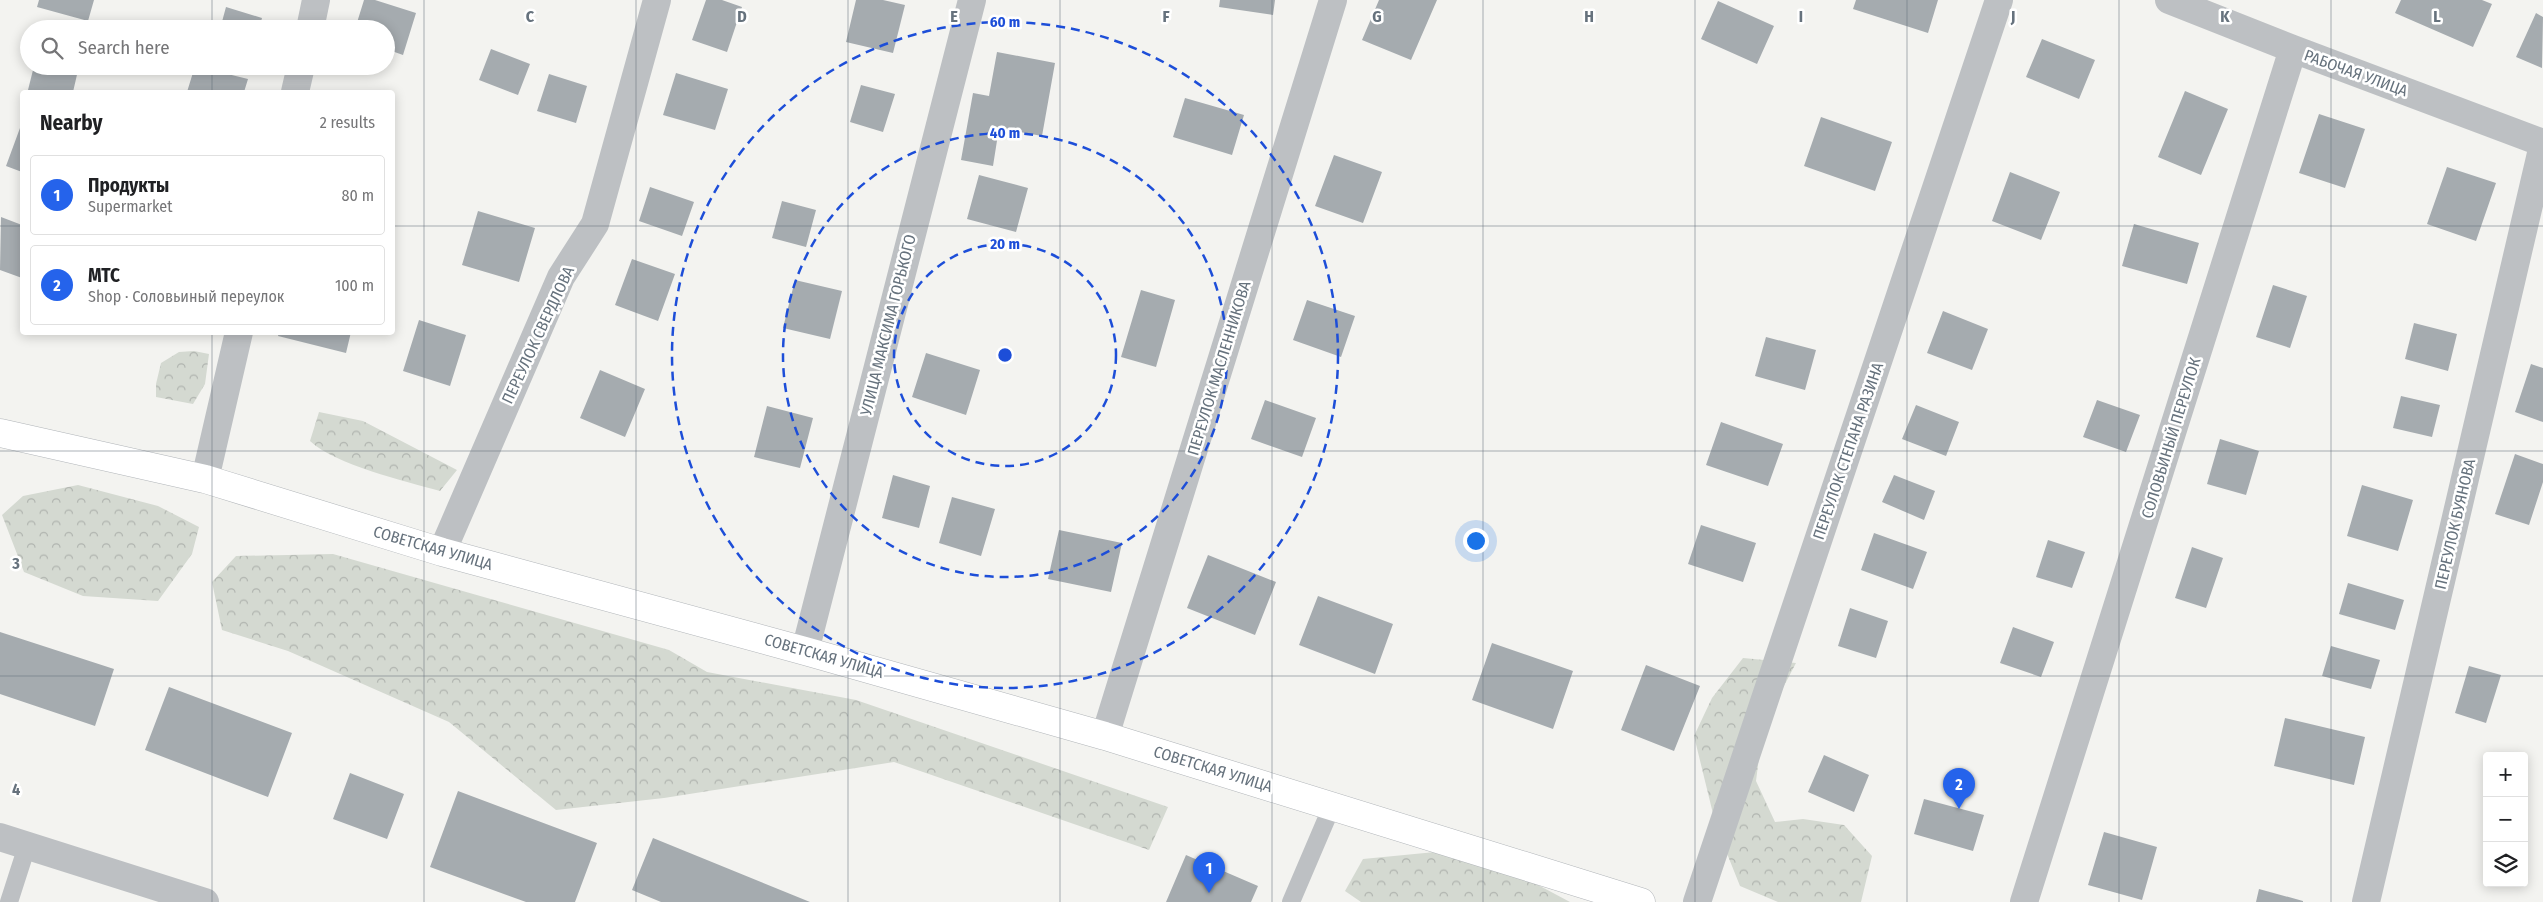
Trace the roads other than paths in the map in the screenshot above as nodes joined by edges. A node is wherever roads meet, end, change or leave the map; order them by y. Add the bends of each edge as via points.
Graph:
1 (316, 0) edge
2 (658, 0) edge
3 (972, 0) edge
4 (1334, 0) edge
5 (1999, 0) edge
6 (2169, 0) edge
7 (312, 20) edge
8 (2293, 49) junction
9 (299, 75) edge
10 (295, 90) edge
11 (2543, 144) edge
12 (238, 335) edge
13 (0, 433) edge
14 (205, 479) junction
15 (442, 552) junction
16 (805, 651) junction
17 (1104, 736) junction
18 (1332, 806) junction
19 (0, 837) edge
20 (26, 846) junction
21 (9, 902) edge
22 (205, 902) edge
23 (1291, 902) edge
24 (1641, 902) edge
25 (1697, 902) edge
26 (2024, 902) edge
27 (2366, 902) edge

1 - 7 street
2 - 15 street, ПЕРЕУЛОК СВЕРДЛОВА via 595,224 562,277
3 - 16 street, УЛИЦА МАКСИМА ГОРЬКОГО
4 - 17 street, ПЕРЕУЛОК МАСЛЕННИКОВА
5 - 25 street, ПЕРЕУЛОК СТЕПАНА РАЗИНА
6 - 8 street, РАБОЧАЯ УЛИЦА
8 - 11 street, РАБОЧАЯ УЛИЦА
8 - 26 street, СОЛОВЬИНЫЙ ПЕРЕУЛОК
9 - 10 street
11 - 27 street, ПЕРЕУЛОК БУЯНОВА
12 - 14 street
13 - 14 main road, СОВЕТСКАЯ УЛИЦА
14 - 15 main road, СОВЕТСКАЯ УЛИЦА
15 - 16 main road, СОВЕТСКАЯ УЛИЦА
16 - 17 main road, СОВЕТСКАЯ УЛИЦА
17 - 18 main road, СОВЕТСКАЯ УЛИЦА
18 - 23 lane
18 - 24 main road, СОВЕТСКАЯ УЛИЦА
19 - 20 street
20 - 21 lane
20 - 22 street

